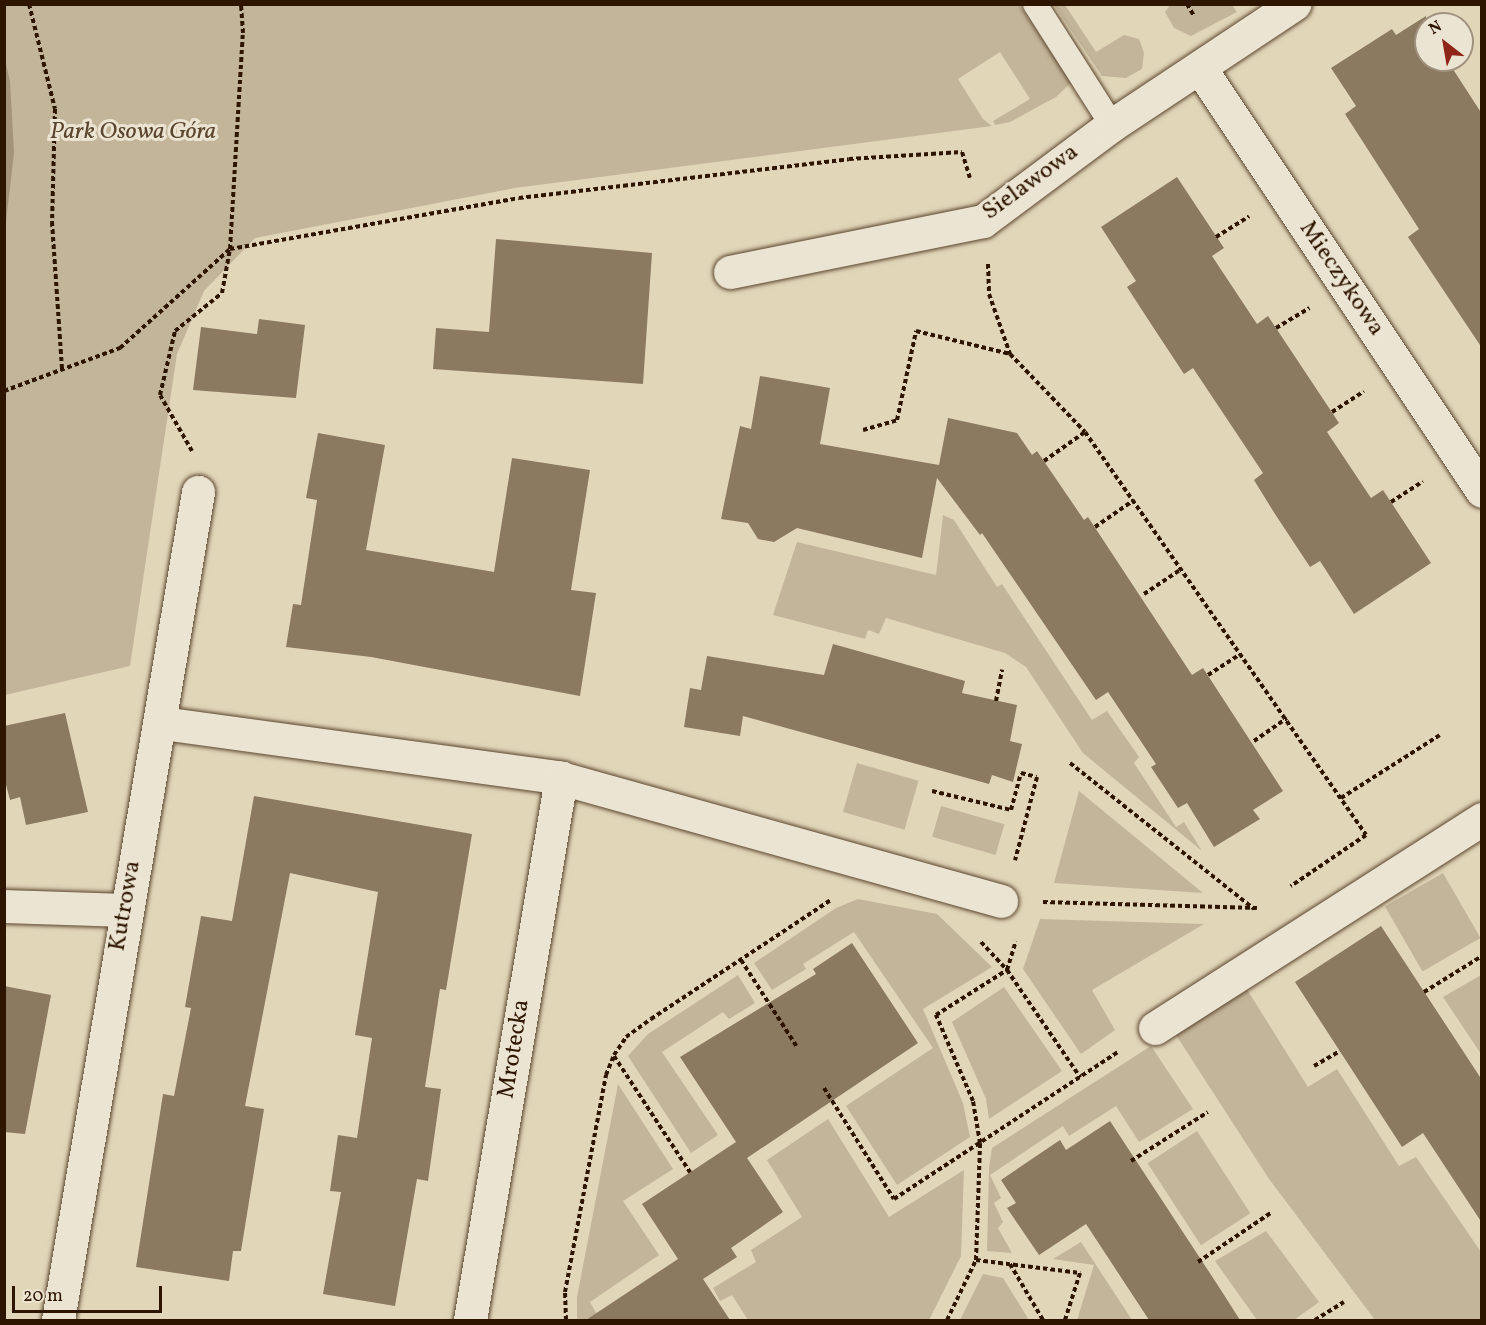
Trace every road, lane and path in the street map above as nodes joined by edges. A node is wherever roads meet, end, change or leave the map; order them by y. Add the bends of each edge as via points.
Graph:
1 (29, 4) edge
2 (241, 4) edge
3 (1035, 4) edge
4 (1187, 4) edge
5 (1294, 4) edge
6 (1194, 16) dead end
7 (1200, 68) junction
8 (1112, 124) junction
9 (984, 221) junction
10 (1240, 222) dead end
11 (1216, 237) dead end
12 (230, 249) junction
13 (730, 272) dead end
14 (1298, 315) dead end
15 (1276, 328) dead end
16 (1010, 354) junction
17 (62, 369) junction
18 (4, 391) edge
19 (1355, 397) dead end
20 (1332, 412) dead end
21 (863, 429) dead end
22 (1085, 432) junction
23 (1044, 461) dead end
24 (1412, 488) dead end
25 (1482, 491) edge
26 (198, 492) joint
27 (1134, 500) junction
28 (1391, 502) dead end
29 (1095, 527) dead end
30 (1180, 570) junction
31 (1144, 594) dead end
32 (1240, 654) junction
33 (1002, 670) dead end
34 (1208, 675) dead end
35 (996, 701) dead end
36 (1287, 718) junction
37 (162, 723) junction
38 (1440, 735) dead end
39 (1254, 741) dead end
40 (1070, 763) dead end
41 (561, 778) junction
42 (932, 791) dead end
43 (1341, 798) junction
44 (1482, 819) edge
45 (1014, 863) dead end
46 (1282, 892) dead end
47 (831, 900) dead end
48 (1015, 901) joint
49 (1264, 904) dead end
50 (4, 906) edge
51 (125, 910) junction
52 (1255, 910) junction
53 (1018, 936) dead end
54 (1482, 956) edge
55 (741, 960) junction
56 (1006, 970) junction
57 (1424, 992) dead end
58 (1155, 1028) joint
59 (797, 1047) dead end
60 (1340, 1051) dead end
61 (614, 1055) junction
62 (1314, 1066) dead end
63 (1080, 1077) junction
64 (824, 1088) dead end
65 (1208, 1112) dead end
66 (980, 1143) junction
67 (1131, 1161) dead end
68 (690, 1172) dead end
69 (1272, 1212) dead end
70 (976, 1260) junction
71 (1197, 1262) dead end
72 (1010, 1264) junction
73 (1344, 1302) dead end
74 (58, 1320) edge
75 (470, 1320) edge
76 (566, 1320) edge
77 (947, 1320) edge
78 (1043, 1320) edge
79 (1065, 1320) edge
80 (1315, 1320) edge

1 - 17 path via 55,109 52,222
2 - 12 path via 243,33
3 - 8 lane
4 - 6 path
5 - 7 street, Sielawowa
7 - 8 street, Sielawowa
7 - 25 street, Mieczykowa
8 - 9 street, Sielawowa
9 - 12 path via 962,152 849,159 519,198
9 - 13 street, Sielawowa
9 - 16 path via 990,294
10 - 11 path
12 - 17 path via 120,348
12 - 26 path via 222,293 175,331 160,395 194,453
14 - 15 path
16 - 21 path via 916,331 897,420
16 - 22 path
17 - 18 path
19 - 20 path
22 - 23 path
22 - 27 path
24 - 28 path
26 - 37 street, Kutrowa
27 - 29 path
27 - 30 path
30 - 31 path
30 - 32 path
32 - 34 path
32 - 36 path
33 - 35 path
36 - 39 path
36 - 43 path
37 - 41 street
37 - 51 street, Kutrowa
38 - 43 path
40 - 52 path
41 - 48 street
41 - 75 street, Mrotecka
42 - 45 path via 1011,810 1021,773 1036,777
43 - 46 path via 1366,835
44 - 58 street
47 - 55 path
48 - 52 path
49 - 52 path
50 - 51 street
51 - 74 street, Kutrowa
53 - 56 path
54 - 57 path
55 - 59 path
55 - 61 path via 626,1037
56 - 63 path
56 - 66 path via 936,1015 973,1101
58 - 63 path
60 - 62 path
61 - 68 path
61 - 76 path via 606,1075 565,1292
63 - 66 path
64 - 66 path via 894,1199
65 - 67 path
66 - 70 path
69 - 71 path
70 - 72 path
70 - 77 path
72 - 78 path
72 - 79 path via 1080,1273
73 - 80 path

